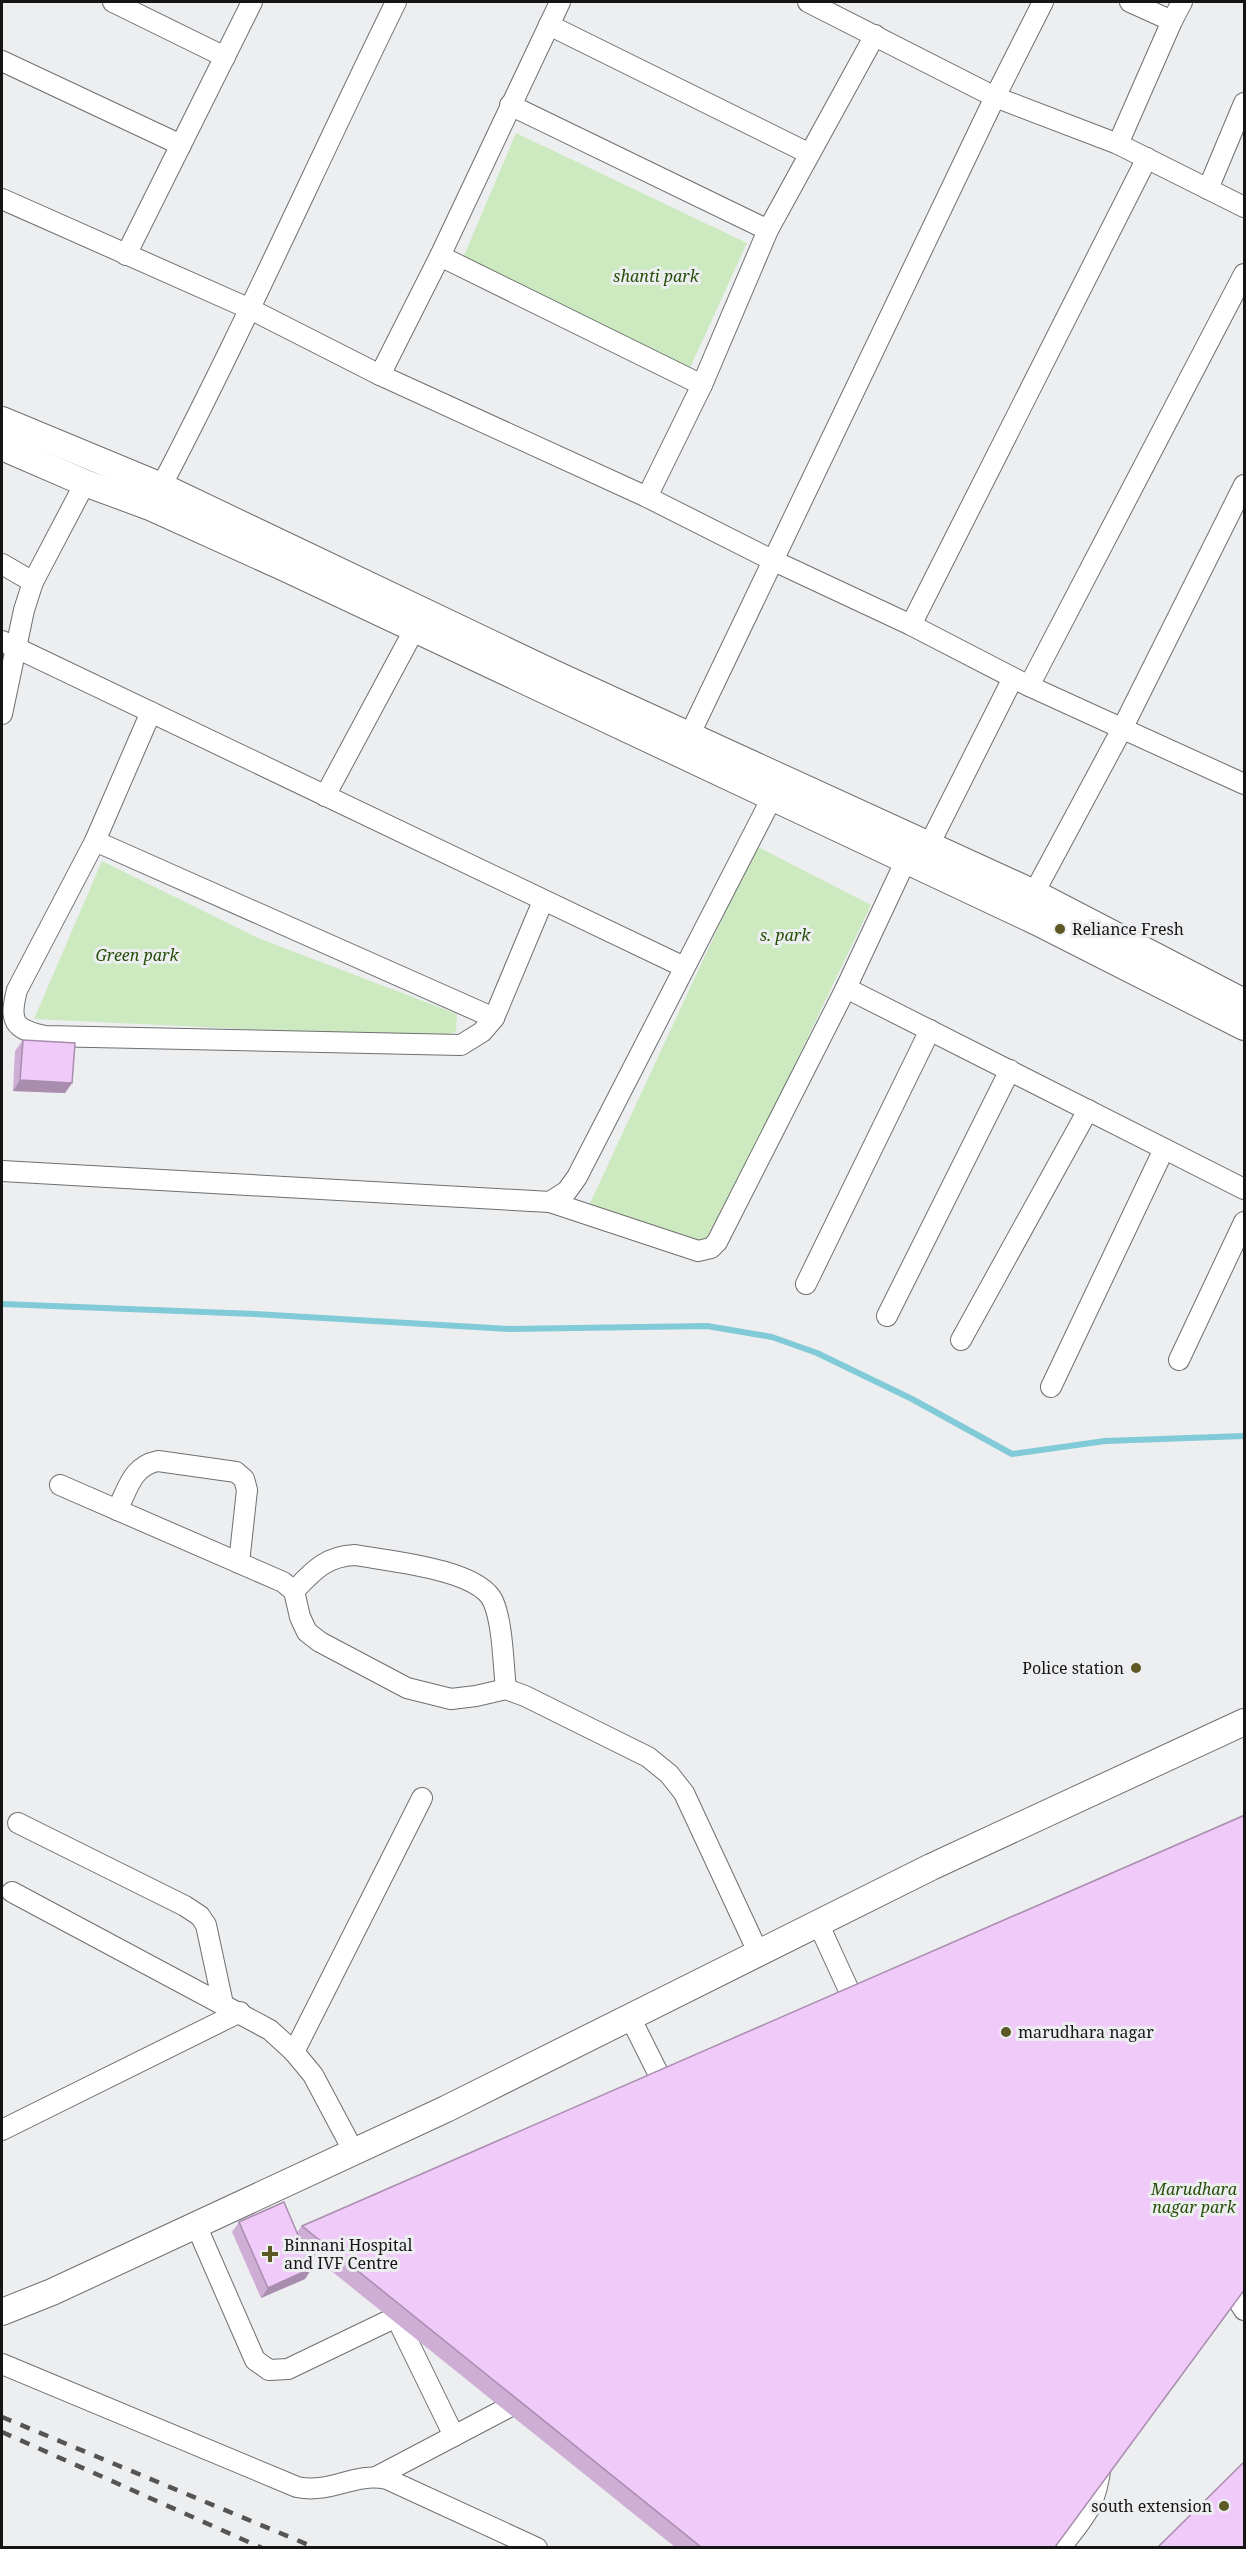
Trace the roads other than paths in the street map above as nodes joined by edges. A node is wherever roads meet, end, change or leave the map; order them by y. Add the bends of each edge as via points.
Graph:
1 (112, 2) edge
2 (252, 2) edge
3 (396, 2) edge
4 (560, 2) edge
5 (808, 2) edge
6 (1043, 2) edge
7 (1130, 2) edge
8 (1182, 2) edge
9 (145, 9) edge
10 (1172, 21) junction
11 (549, 25) junction
12 (875, 34) junction
13 (225, 57) junction
14 (2, 61) edge
15 (995, 97) junction
16 (1245, 103) edge
17 (510, 105) junction
18 (1118, 144) junction
19 (181, 145) junction
20 (808, 153) junction
21 (1147, 158) junction
22 (1208, 189) junction
23 (2, 199) edge
24 (1245, 207) edge
25 (768, 230) junction
26 (126, 255) junction
27 (440, 256) junction
28 (1245, 274) edge
29 (250, 309) junction
30 (380, 375) junction
31 (702, 385) junction
32 (2, 420) edge
33 (2, 447) edge
34 (85, 483) junction
35 (1245, 485) edge
36 (156, 497) junction
37 (647, 497) junction
38 (772, 560) junction
39 (2, 564) edge
40 (33, 582) junction
41 (419, 621) junction
42 (911, 625) junction
43 (8, 645) edge
44 (1021, 682) junction
45 (3, 706) edge
46 (152, 712) junction
47 (1122, 729) junction
48 (690, 734) junction
49 (1245, 784) edge
50 (777, 789) junction
51 (325, 795) junction
52 (95, 841) junction
53 (929, 845) junction
54 (905, 862) junction
55 (1034, 893) junction
56 (543, 901) junction
57 (684, 967) junction
58 (846, 988) junction
59 (1245, 1002) edge
60 (494, 1018) junction
61 (1245, 1027) edge
62 (930, 1030) junction
63 (1010, 1070) junction
64 (1088, 1110) junction
65 (1164, 1149) junction
66 (2, 1171) edge
67 (1245, 1190) edge
68 (550, 1202) junction
69 (1245, 1222) edge
70 (806, 1284) dead end
71 (886, 1316) dead end
72 (961, 1340) dead end
73 (1179, 1360) dead end
74 (1051, 1387) dead end
75 (60, 1485) dead end
76 (117, 1510) junction
77 (239, 1563) junction
78 (294, 1591) junction
79 (506, 1689) junction
80 (1244, 1723) edge
81 (422, 1798) dead end
82 (18, 1823) dead end
83 (12, 1892) dead end
84 (818, 1923) junction
85 (758, 1952) junction
86 (232, 2008) junction
87 (630, 2017) junction
88 (867, 2028) edge
89 (294, 2052) junction
90 (675, 2109) edge
91 (2, 2130) edge
92 (354, 2152) junction
93 (196, 2225) junction
94 (1221, 2269) edge
95 (428, 2302) edge
96 (1245, 2310) edge
97 (2, 2312) edge
98 (396, 2317) junction
99 (2, 2364) edge
100 (541, 2394) edge
101 (454, 2436) junction
102 (1102, 2440) edge
103 (1071, 2464) edge
104 (376, 2476) junction
105 (1091, 2507) junction
106 (537, 2547) edge
107 (1060, 2547) edge

1 - 9 street
2 - 13 street
3 - 29 street
4 - 11 street
5 - 12 street
6 - 15 street
7 - 10 street
8 - 10 street
9 - 13 street
10 - 18 street
11 - 17 street
11 - 20 street
12 - 15 street
12 - 20 street
13 - 19 street
14 - 19 street
15 - 18 street
15 - 38 street
16 - 22 street
17 - 25 street
17 - 27 street
18 - 21 street
19 - 26 street
20 - 25 street
21 - 22 street
21 - 42 street
22 - 24 street
23 - 26 street
25 - 31 street
26 - 29 street
27 - 30 street
27 - 31 street
28 - 44 street
29 - 30 street
29 - 36 street
30 - 37 street
31 - 37 street
32 - 36 street
33 - 34 street
34 - 36 street
34 - 40 street
35 - 47 street
36 - 41 street
37 - 38 street
38 - 42 street
38 - 48 street
39 - 40 street
40 - 43 street
41 - 48 street via 553,673
41 - 50 street via 597,715
41 - 51 street
42 - 44 street
43 - 45 street
43 - 46 street
44 - 47 street
44 - 53 street
46 - 51 street
46 - 52 street
47 - 49 street
47 - 55 street
48 - 50 street
50 - 53 street
50 - 54 street
50 - 57 street
51 - 56 street
52 - 60 street
52 - 60 street via 17,990 12,1007 15,1022 25,1032 45,1036 461,1045 482,1032
53 - 55 street
54 - 58 street
54 - 61 street via 1036,922
55 - 59 street
56 - 57 street
56 - 60 street
57 - 68 street via 577,1177 567,1191
58 - 62 street
58 - 68 street via 711,1248 698,1251
62 - 63 street
62 - 70 street
63 - 64 street
63 - 71 street
64 - 65 street
64 - 72 street
65 - 67 street
65 - 74 street
66 - 68 street
69 - 73 street
75 - 76 street
76 - 77 street
76 - 77 street via 135,1473 145,1463 158,1461 236,1472 244,1479 247,1490
77 - 78 street via 283,1582
78 - 79 street via 307,1632 407,1688 451,1699
78 - 79 street via 316,1568 346,1555 452,1574 474,1582 493,1601
79 - 85 street via 648,1758 669,1774 684,1793
80 - 84 street
81 - 89 street
82 - 86 street via 200,1916 210,1935
83 - 86 street
84 - 85 street
84 - 88 street
85 - 87 street
86 - 89 street via 270,2030
86 - 91 street
87 - 90 street
87 - 92 street
89 - 92 street via 313,2075
92 - 93 street
93 - 97 street
93 - 98 street via 255,2360 269,2370 288,2369
94 - 96 street via 1233,2296
95 - 98 street
98 - 101 street
99 - 104 street via 297,2487 325,2489
100 - 101 street
101 - 104 street
102 - 105 street via 1097,2494
103 - 105 street
104 - 106 street
105 - 107 street

